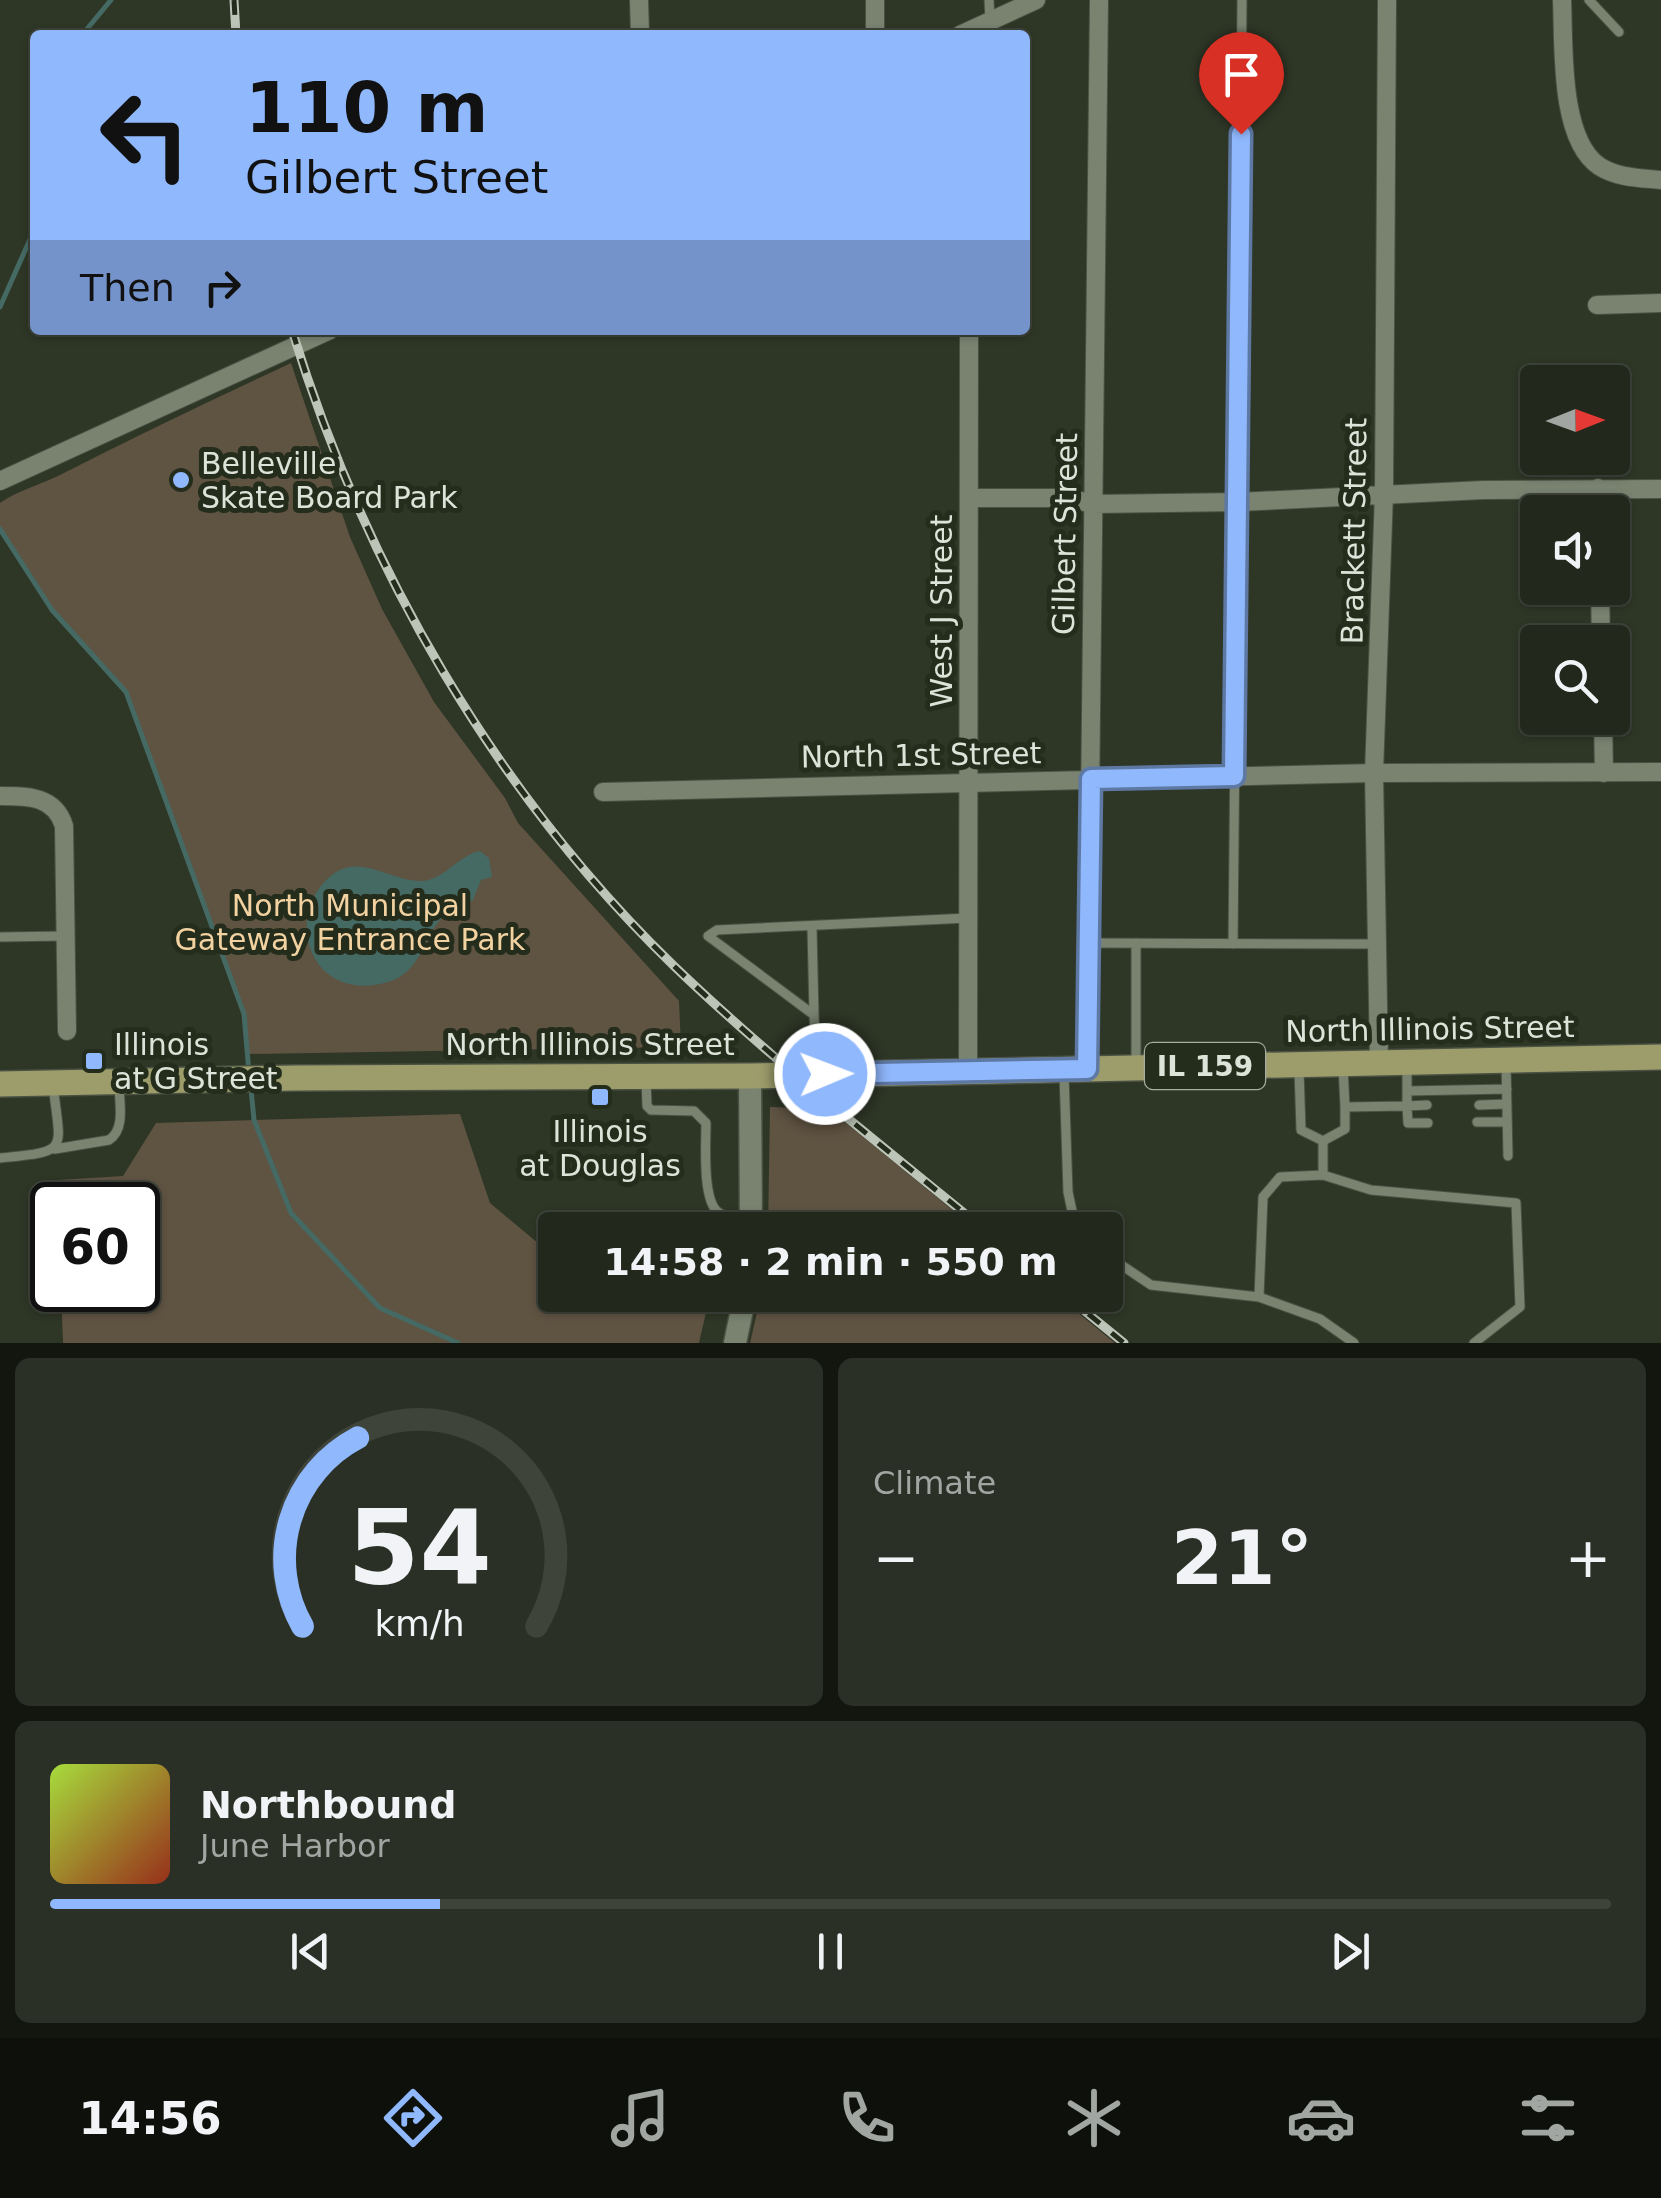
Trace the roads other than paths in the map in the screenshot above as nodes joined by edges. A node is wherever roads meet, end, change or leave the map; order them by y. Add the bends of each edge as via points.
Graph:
1 (639, 0) edge
2 (876, 0) edge
3 (989, 0) edge
4 (1036, 0) edge
5 (1098, 0) edge
6 (1242, 0) edge
7 (1388, 0) edge
8 (1562, 0) edge
9 (1589, 0) edge
10 (990, 20) junction
11 (640, 30) edge
12 (874, 30) edge
13 (970, 30) edge
14 (1618, 32) dead end
15 (1661, 180) edge
16 (1661, 303) edge
17 (1597, 305) dead end
18 (319, 335) edge
19 (969, 335) edge
20 (0, 480) edge
21 (1598, 488) junction
22 (1661, 488) edge
23 (1384, 493) junction
24 (1598, 495) edge
25 (968, 498) junction
26 (1240, 502) junction
27 (1093, 504) junction
28 (1603, 735) edge
29 (1374, 772) junction
30 (1661, 772) edge
31 (1604, 773) junction
32 (1234, 776) junction
33 (1091, 779) junction
34 (968, 781) junction
35 (603, 792) dead end
36 (0, 796) edge
37 (968, 918) junction
38 (812, 928) junction
39 (64, 936) junction
40 (0, 937) edge
41 (1089, 943) junction
42 (1136, 943) junction
43 (1232, 944) junction
44 (1377, 944) junction
45 (814, 1015) junction
46 (67, 1031) dead end
47 (1661, 1058) edge
48 (1506, 1060) junction
49 (1379, 1062) junction
50 (1407, 1062) junction
51 (1343, 1063) junction
52 (1299, 1064) junction
53 (1136, 1068) junction
54 (1076, 1069) junction
55 (968, 1071) junction
56 (825, 1074) junction
57 (646, 1076) junction
58 (750, 1076) junction
59 (53, 1082) junction
60 (119, 1082) junction
61 (0, 1084) edge
62 (1507, 1089) junction
63 (1407, 1091) junction
64 (1507, 1104) junction
65 (1478, 1105) dead end
66 (1407, 1106) junction
67 (1428, 1106) dead end
68 (1344, 1107) junction
69 (1477, 1122) dead end
70 (1507, 1122) junction
71 (1428, 1123) dead end
72 (1323, 1142) junction
73 (55, 1149) junction
74 (1508, 1156) dead end
75 (0, 1158) edge
76 (1323, 1175) junction
77 (717, 1212) edge
78 (751, 1212) edge
79 (1072, 1212) edge
80 (1123, 1266) edge
81 (1259, 1297) junction
82 (741, 1312) edge
83 (735, 1343) edge
84 (1354, 1343) edge
85 (1474, 1343) edge

1 - 11 street
2 - 12 street
3 - 10 lane
4 - 10 street
5 - 27 street, Gilbert Street
6 - 26 lane
7 - 23 street, Brackett Street
8 - 15 street via 1568,100 1585,152 1600,167 1628,178
9 - 14 lane
10 - 13 street
16 - 17 street
18 - 20 street
19 - 25 street, West J Street
21 - 22 street
21 - 23 street
21 - 24 street
23 - 26 street
23 - 29 street, Brackett Street
25 - 27 street
25 - 34 street, West J Street
26 - 27 street
26 - 32 lane
27 - 33 street, Gilbert Street
28 - 31 street
29 - 31 street, North 1st Street
29 - 32 street, North 1st Street
29 - 44 street, Brackett Street
30 - 31 street, North 1st Street
32 - 33 street, North 1st Street
32 - 43 lane
33 - 34 street, North 1st Street
33 - 41 street, Gilbert Street
34 - 35 street, North 1st Street
34 - 37 street, West J Street
36 - 39 street via 36,798 60,814
37 - 38 lane
37 - 55 street, West J Street
38 - 45 lane
38 - 45 lane via 718,930 708,936
39 - 40 lane
39 - 46 street
41 - 42 lane
41 - 54 street, Gilbert Street
42 - 43 lane
42 - 53 lane
43 - 44 lane
44 - 49 street, Brackett Street
45 - 56 lane
47 - 48 main road, North Illinois Street / IL 159
48 - 50 main road, North Illinois Street / IL 159
48 - 62 lane
49 - 50 main road, North Illinois Street / IL 159
49 - 51 main road, North Illinois Street / IL 159
50 - 63 lane
51 - 52 main road, North Illinois Street / IL 159
51 - 68 lane
52 - 53 main road, North Illinois Street / IL 159
52 - 72 lane via 1301,1130
53 - 54 main road, North Illinois Street / IL 159
54 - 55 main road, North Illinois Street / IL 159
54 - 79 lane
55 - 56 main road, North Illinois Street / IL 159
56 - 58 main road, North Illinois Street / IL 159
57 - 58 main road, North Illinois Street / IL 159
57 - 60 main road, North Illinois Street / IL 159
57 - 77 lane via 651,1110 694,1111 706,1123 709,1200
58 - 78 street
59 - 60 main road, North Illinois Street / IL 159
59 - 61 main road, North Illinois Street / IL 159
59 - 73 lane
60 - 73 lane via 116,1136
62 - 63 lane
62 - 64 lane
63 - 66 lane
64 - 65 lane
64 - 70 lane
66 - 67 lane
66 - 68 lane
66 - 71 lane via 1408,1123
68 - 72 lane via 1345,1129
69 - 70 lane
70 - 74 lane
72 - 76 lane
73 - 75 lane
76 - 81 lane via 1280,1177 1263,1197
76 - 85 lane via 1371,1190 1516,1203 1520,1307
80 - 81 lane via 1151,1285
81 - 84 lane via 1320,1318
82 - 83 street

